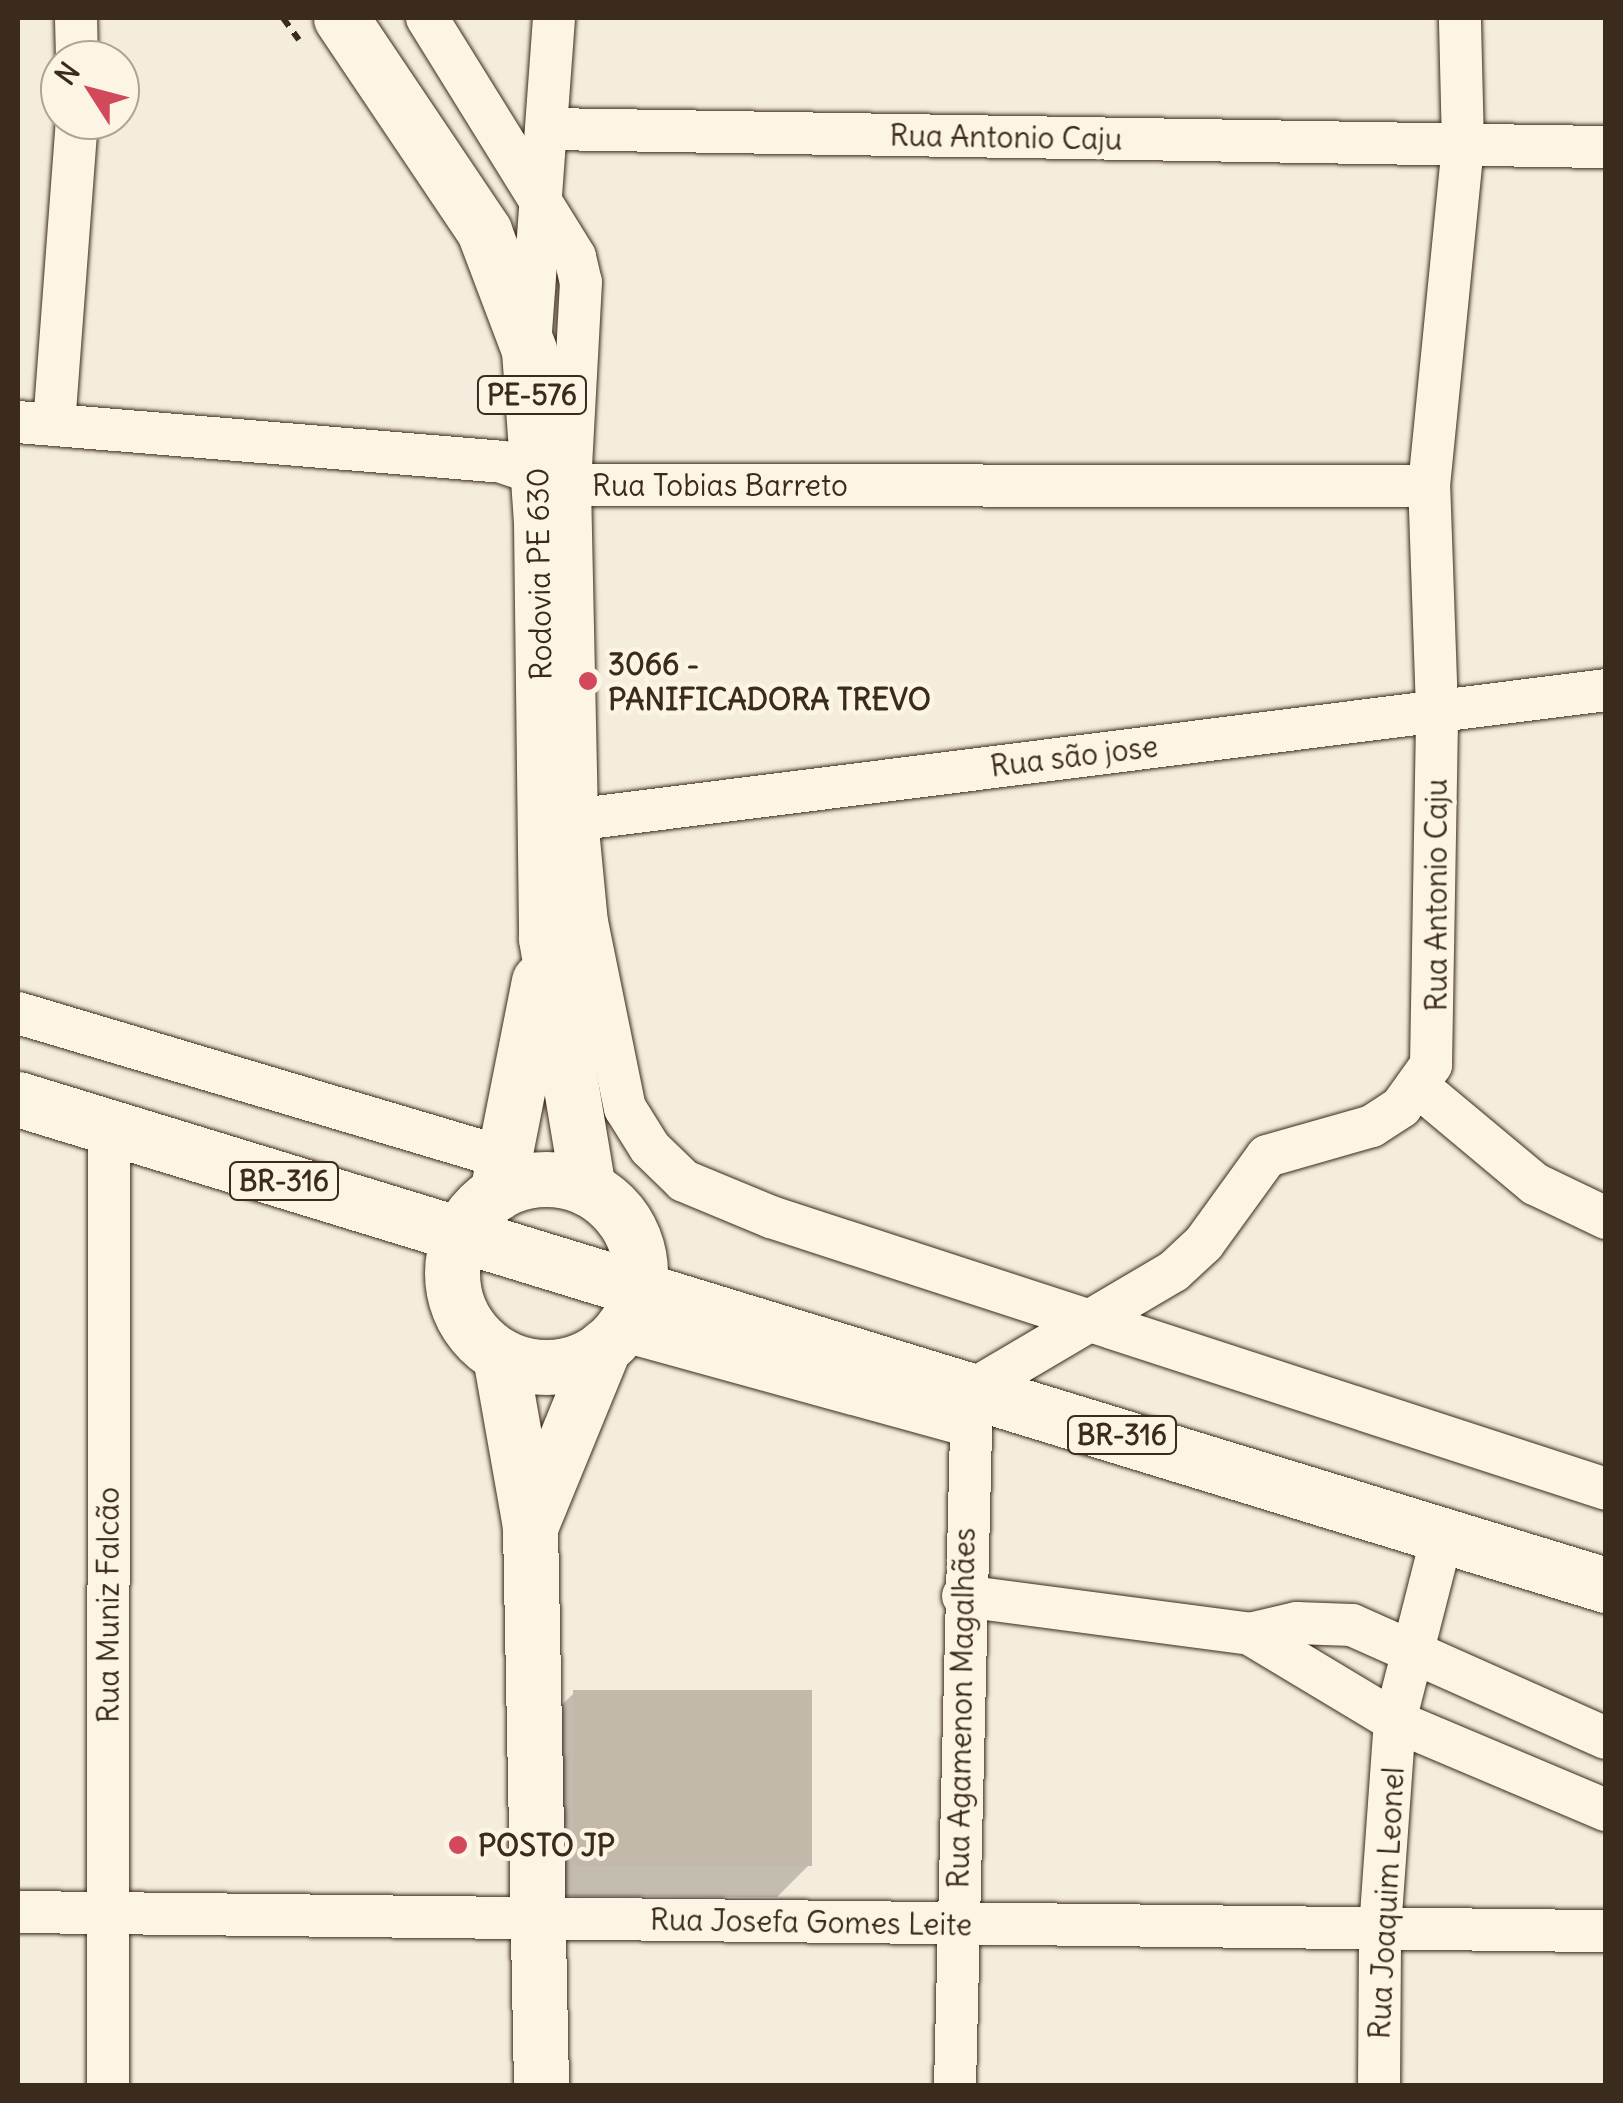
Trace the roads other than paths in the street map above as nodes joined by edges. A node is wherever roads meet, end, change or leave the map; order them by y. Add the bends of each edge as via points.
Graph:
1 (427, 18) edge
2 (554, 18) edge
3 (1460, 18) edge
4 (323, 33) edge
5 (549, 128) junction
6 (74, 140) edge
7 (1464, 145) junction
8 (1606, 147) edge
9 (544, 214) junction
10 (529, 350) junction
11 (36, 423) edge
12 (554, 479) junction
13 (1429, 486) junction
14 (1606, 690) edge
15 (1437, 710) junction
16 (560, 821) junction
17 (546, 938) junction
18 (18, 1013) edge
19 (1420, 1088) junction
20 (18, 1099) edge
21 (109, 1124) junction
22 (588, 1188) junction
23 (488, 1194) junction
24 (1606, 1218) edge
25 (1086, 1321) junction
26 (621, 1322) junction
27 (500, 1356) junction
28 (969, 1408) junction
29 (1606, 1489) edge
30 (530, 1527) junction
31 (1443, 1532) junction
32 (1606, 1584) edge
33 (964, 1596) junction
34 (1250, 1634) junction
35 (1415, 1657) junction
36 (1395, 1721) junction
37 (1606, 1738) edge
38 (1606, 1810) edge
39 (18, 1912) edge
40 (108, 1914) junction
41 (538, 1917) junction
42 (956, 1924) junction
43 (1380, 1929) junction
44 (1606, 1931) edge
45 (108, 2086) edge
46 (540, 2086) edge
47 (955, 2086) edge
48 (1378, 2086) edge

1 - 9 street
2 - 5 street
3 - 7 street, Rua Antonio Caju
4 - 10 main road, Rodovia PE 630 / PE-576 via 484,231
5 - 7 street, Rua Antonio Caju
5 - 9 street
6 - 11 street
7 - 8 street, Rua Antonio Caju
7 - 13 street, Rua Antonio Caju
9 - 10 street
9 - 12 street via 576,257 581,282
10 - 12 main road, Rodovia PE 630 / PE-576
11 - 12 street, Rua Tobias Barreto via 502,462
12 - 13 street, Rua Tobias Barreto
12 - 16 main road, Rodovia PE 630 / PE-576
13 - 15 street, Rua Antonio Caju
14 - 15 street, Rua são jose
15 - 16 street, Rua são jose
15 - 19 street, Rua Antonio Caju via 1435,1038
16 - 17 main road, PE-576
16 - 25 street via 625,1108 650,1148 684,1181 771,1217
17 - 22 main road, PE-576
17 - 23 main road, PE-576
18 - 23 street
19 - 24 street via 1510,1166
19 - 25 street via 1372,1126 1267,1156 1204,1243 1174,1271
20 - 21 main road, BR-316
21 - 23 main road, BR-316
21 - 40 street, Rua Muniz Falcão
22 - 23 main road via 526,1181
22 - 26 main road via 614,1207 632,1234
23 - 26 main road, BR-316
23 - 27 main road via 453,1266 456,1301 480,1341
25 - 28 street
25 - 29 street
26 - 27 main road via 553,1367
26 - 28 main road, BR-316
26 - 30 main road
27 - 30 main road
28 - 31 main road, BR-316
28 - 33 street, Rua Agamenon Magalhães
30 - 41 main road
31 - 32 main road, BR-316
31 - 35 street, Rua Joaquim Leonel
33 - 34 street
33 - 42 street, Rua Agamenon Magalhães
34 - 35 street via 1297,1623 1352,1624
34 - 36 street
35 - 36 street, Rua Joaquim Leonel
35 - 37 street
36 - 38 street
36 - 43 street, Rua Joaquim Leonel
39 - 40 street, Rua Josefa Gomes Leite
40 - 41 street, Rua Josefa Gomes Leite
40 - 45 street, Rua Muniz Falcão
41 - 42 street, Rua Josefa Gomes Leite
41 - 46 main road
42 - 43 street, Rua Josefa Gomes Leite
42 - 47 street, Rua Agamenon Magalhães
43 - 44 street, Rua Josefa Gomes Leite
43 - 48 street, Rua Joaquim Leonel

